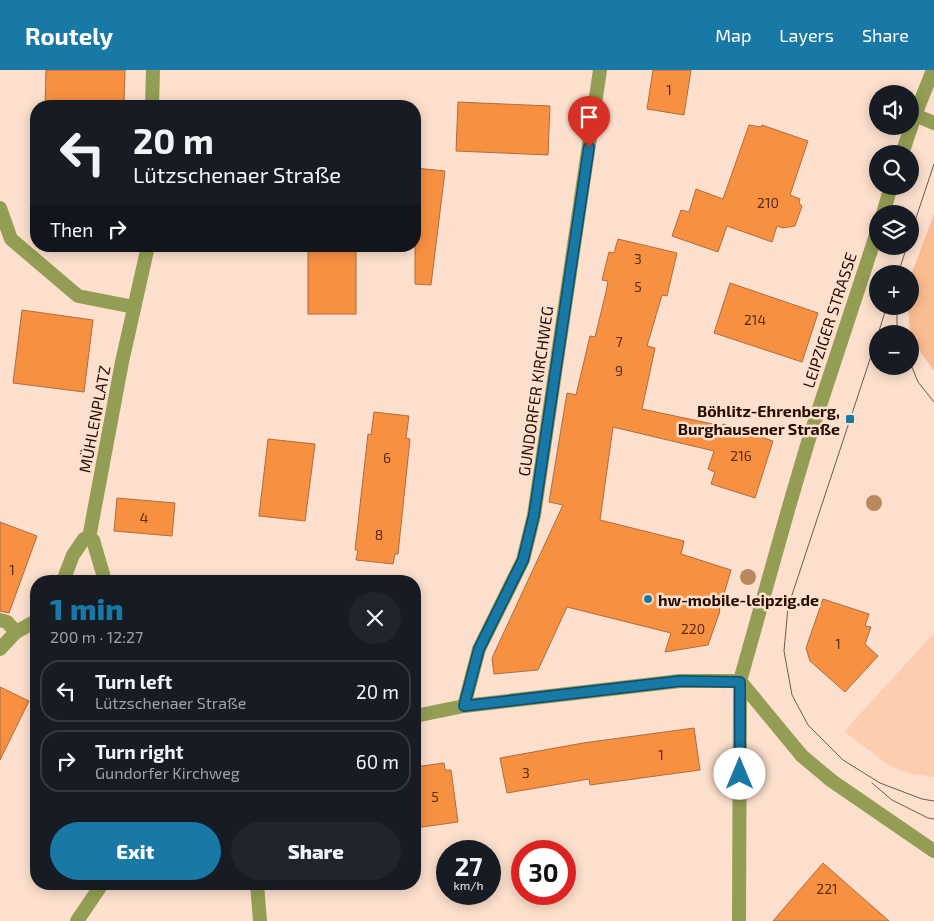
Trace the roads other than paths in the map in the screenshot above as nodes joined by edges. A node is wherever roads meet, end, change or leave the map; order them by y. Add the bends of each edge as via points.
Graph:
1 (153, 70) edge
2 (600, 70) edge
3 (933, 70) edge
4 (152, 100) edge
5 (919, 103) edge
6 (919, 117) edge
7 (934, 123) edge
8 (0, 208) edge
9 (147, 252) edge
10 (870, 255) edge
11 (134, 307) junction
12 (89, 538) junction
13 (65, 575) edge
14 (103, 575) edge
15 (0, 620) edge
16 (30, 624) edge
17 (16, 632) junction
18 (0, 649) edge
19 (740, 682) junction
20 (464, 706) junction
21 (421, 715) edge
22 (934, 851) edge
23 (98, 890) edge
24 (257, 890) edge
25 (77, 921) edge
26 (260, 921) edge
27 (740, 921) edge

1 - 4 street
2 - 20 street, GUNDORFER KIRCHWEG via 534,515 523,560 479,649
3 - 5 street
6 - 7 street
8 - 11 street via 11,239 78,296
9 - 11 street, MÜHLENPLATZ
10 - 19 street, LEIPZIGER STRASSE via 788,510
11 - 12 street, MÜHLENPLATZ
12 - 13 street via 84,539 73,555
12 - 14 street via 93,540
15 - 17 street via 7,622
16 - 17 street
17 - 18 street
19 - 20 street via 680,681
19 - 22 street via 802,756 832,781
19 - 27 street, LEIPZIGER STRASSE
20 - 21 street
23 - 25 street
24 - 26 street

